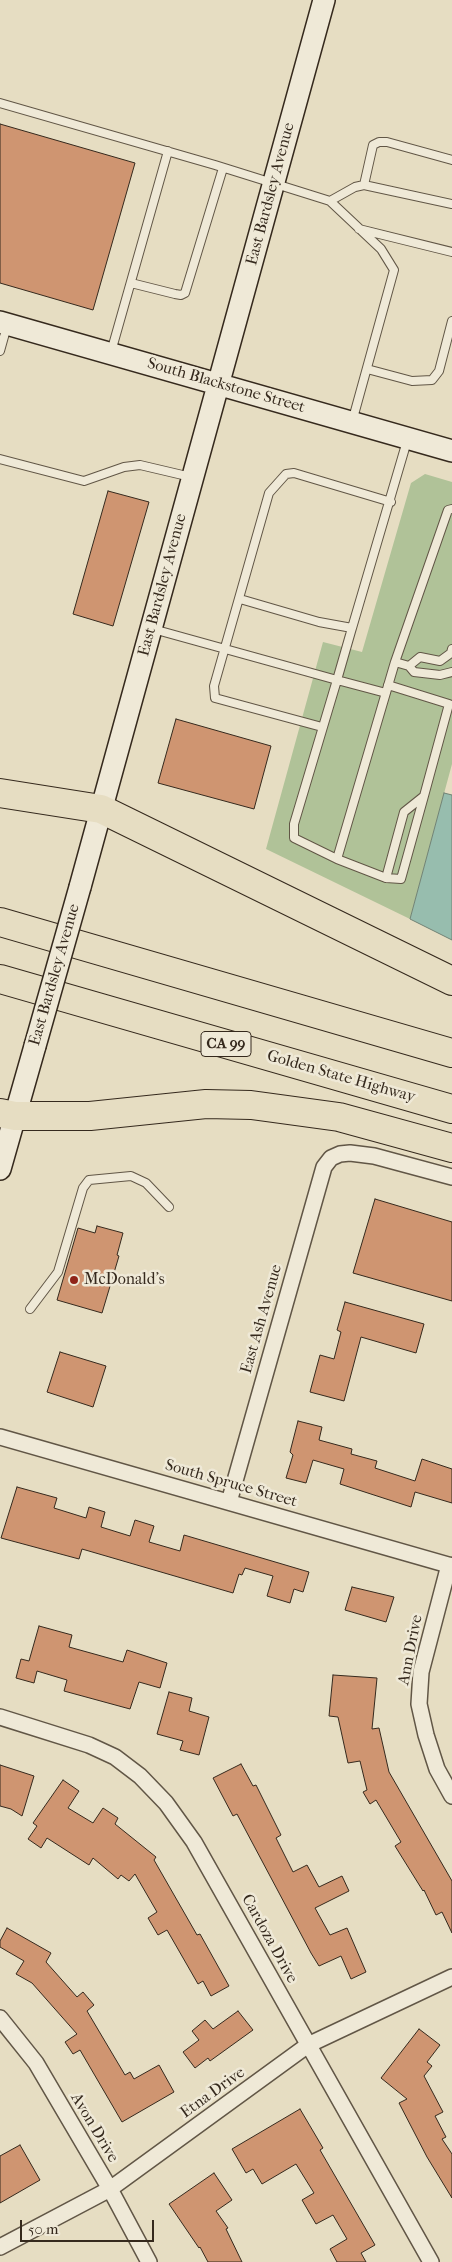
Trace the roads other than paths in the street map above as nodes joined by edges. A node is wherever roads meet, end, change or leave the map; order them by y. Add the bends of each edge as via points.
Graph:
1 (324, 0) edge
2 (0, 103) edge
3 (168, 151) junction
4 (452, 160) edge
5 (223, 168) junction
6 (273, 184) junction
7 (364, 185) junction
8 (330, 201) junction
9 (452, 204) edge
10 (359, 228) junction
11 (452, 252) edge
12 (131, 283) junction
13 (452, 321) edge
14 (4, 323) edge
15 (0, 351) edge
16 (111, 353) junction
17 (366, 369) junction
18 (218, 383) junction
19 (352, 422) junction
20 (408, 438) junction
21 (452, 451) edge
22 (0, 459) edge
23 (192, 477) junction
24 (391, 502) junction
25 (450, 509) edge
26 (240, 599) junction
27 (151, 628) junction
28 (352, 628) junction
29 (225, 649) junction
30 (452, 650) edge
31 (395, 662) junction
32 (409, 666) junction
33 (452, 672) edge
34 (336, 680) junction
35 (388, 685) junction
36 (386, 694) junction
37 (322, 727) junction
38 (0, 793) edge
39 (424, 796) junction
40 (101, 809) junction
41 (336, 859) junction
42 (386, 878) junction
43 (0, 922) edge
44 (0, 979) edge
45 (452, 981) edge
46 (452, 1052) edge
47 (452, 1109) edge
48 (7, 1114) edge
49 (452, 1148) edge
50 (0, 1169) edge
51 (452, 1177) edge
52 (169, 1206) dead end
53 (30, 1309) dead end
54 (0, 1437) edge
55 (229, 1502) junction
56 (450, 1566) edge
57 (0, 1717) edge
58 (452, 1796) edge
59 (452, 1977) edge
60 (0, 2018) edge
61 (308, 2045) junction
62 (110, 2189) junction
63 (0, 2247) edge
64 (149, 2262) edge
65 (431, 2262) edge

1 - 6 main road, East Bardsley Avenue
2 - 3 lane
3 - 5 lane
3 - 12 lane
4 - 7 lane via 379,142 373,145
5 - 6 lane
5 - 12 lane via 185,293 181,296
6 - 8 lane
6 - 18 main road, East Bardsley Avenue
7 - 8 lane
7 - 9 lane
8 - 10 lane
10 - 11 lane
10 - 17 lane via 381,249 394,270
12 - 16 lane
13 - 17 lane via 439,371 432,380 412,381
14 - 15 lane
14 - 16 main road, South Blackstone Street
16 - 18 main road, South Blackstone Street
17 - 19 lane
18 - 19 main road, South Blackstone Street
18 - 23 main road, East Bardsley Avenue
19 - 20 main road, South Blackstone Street
20 - 21 main road, South Blackstone Street
20 - 24 lane
22 - 23 lane via 84,481 140,465
23 - 27 main road, East Bardsley Avenue
24 - 26 lane via 302,475 286,474 269,493
24 - 28 lane
25 - 31 lane
26 - 28 lane
26 - 29 lane
27 - 29 lane
27 - 40 main road, East Bardsley Avenue
28 - 34 lane
29 - 34 lane
29 - 37 lane via 214,686 215,698
30 - 32 lane via 440,660 420,657
31 - 32 lane
31 - 35 lane
32 - 33 lane via 414,672 440,675
34 - 36 lane
34 - 37 lane
35 - 36 lane
35 - 39 lane via 449,704
36 - 41 lane
37 - 41 lane via 294,824 294,838
38 - 40 highway
39 - 42 lane via 404,812
39 - 42 lane via 401,879
40 - 45 highway
40 - 48 main road, East Bardsley Avenue, bridge via 35,1046
41 - 42 lane
43 - 46 highway
44 - 47 highway, Golden State Highway / CA 99
48 - 49 highway via 90,1116 184,1106 250,1105 339,1117
48 - 50 main road, East Bardsley Avenue
51 - 55 street, East Ash Avenue via 374,1156 340,1154 331,1158 324,1167
52 - 53 lane via 146,1183 131,1176 89,1180 83,1188 58,1272
54 - 55 street, South Spruce Street
55 - 56 street, South Spruce Street
56 - 58 street, Ann Drive via 421,1672 419,1704 437,1769
57 - 61 street, Cardoza Drive via 115,1756 166,1803 194,1842
59 - 61 street, Etna Drive
60 - 62 street, Avon Drive via 36,2063
61 - 62 street, Etna Drive
61 - 65 street, Cardoza Drive
62 - 63 street, Etna Drive
62 - 64 street, Avon Drive

